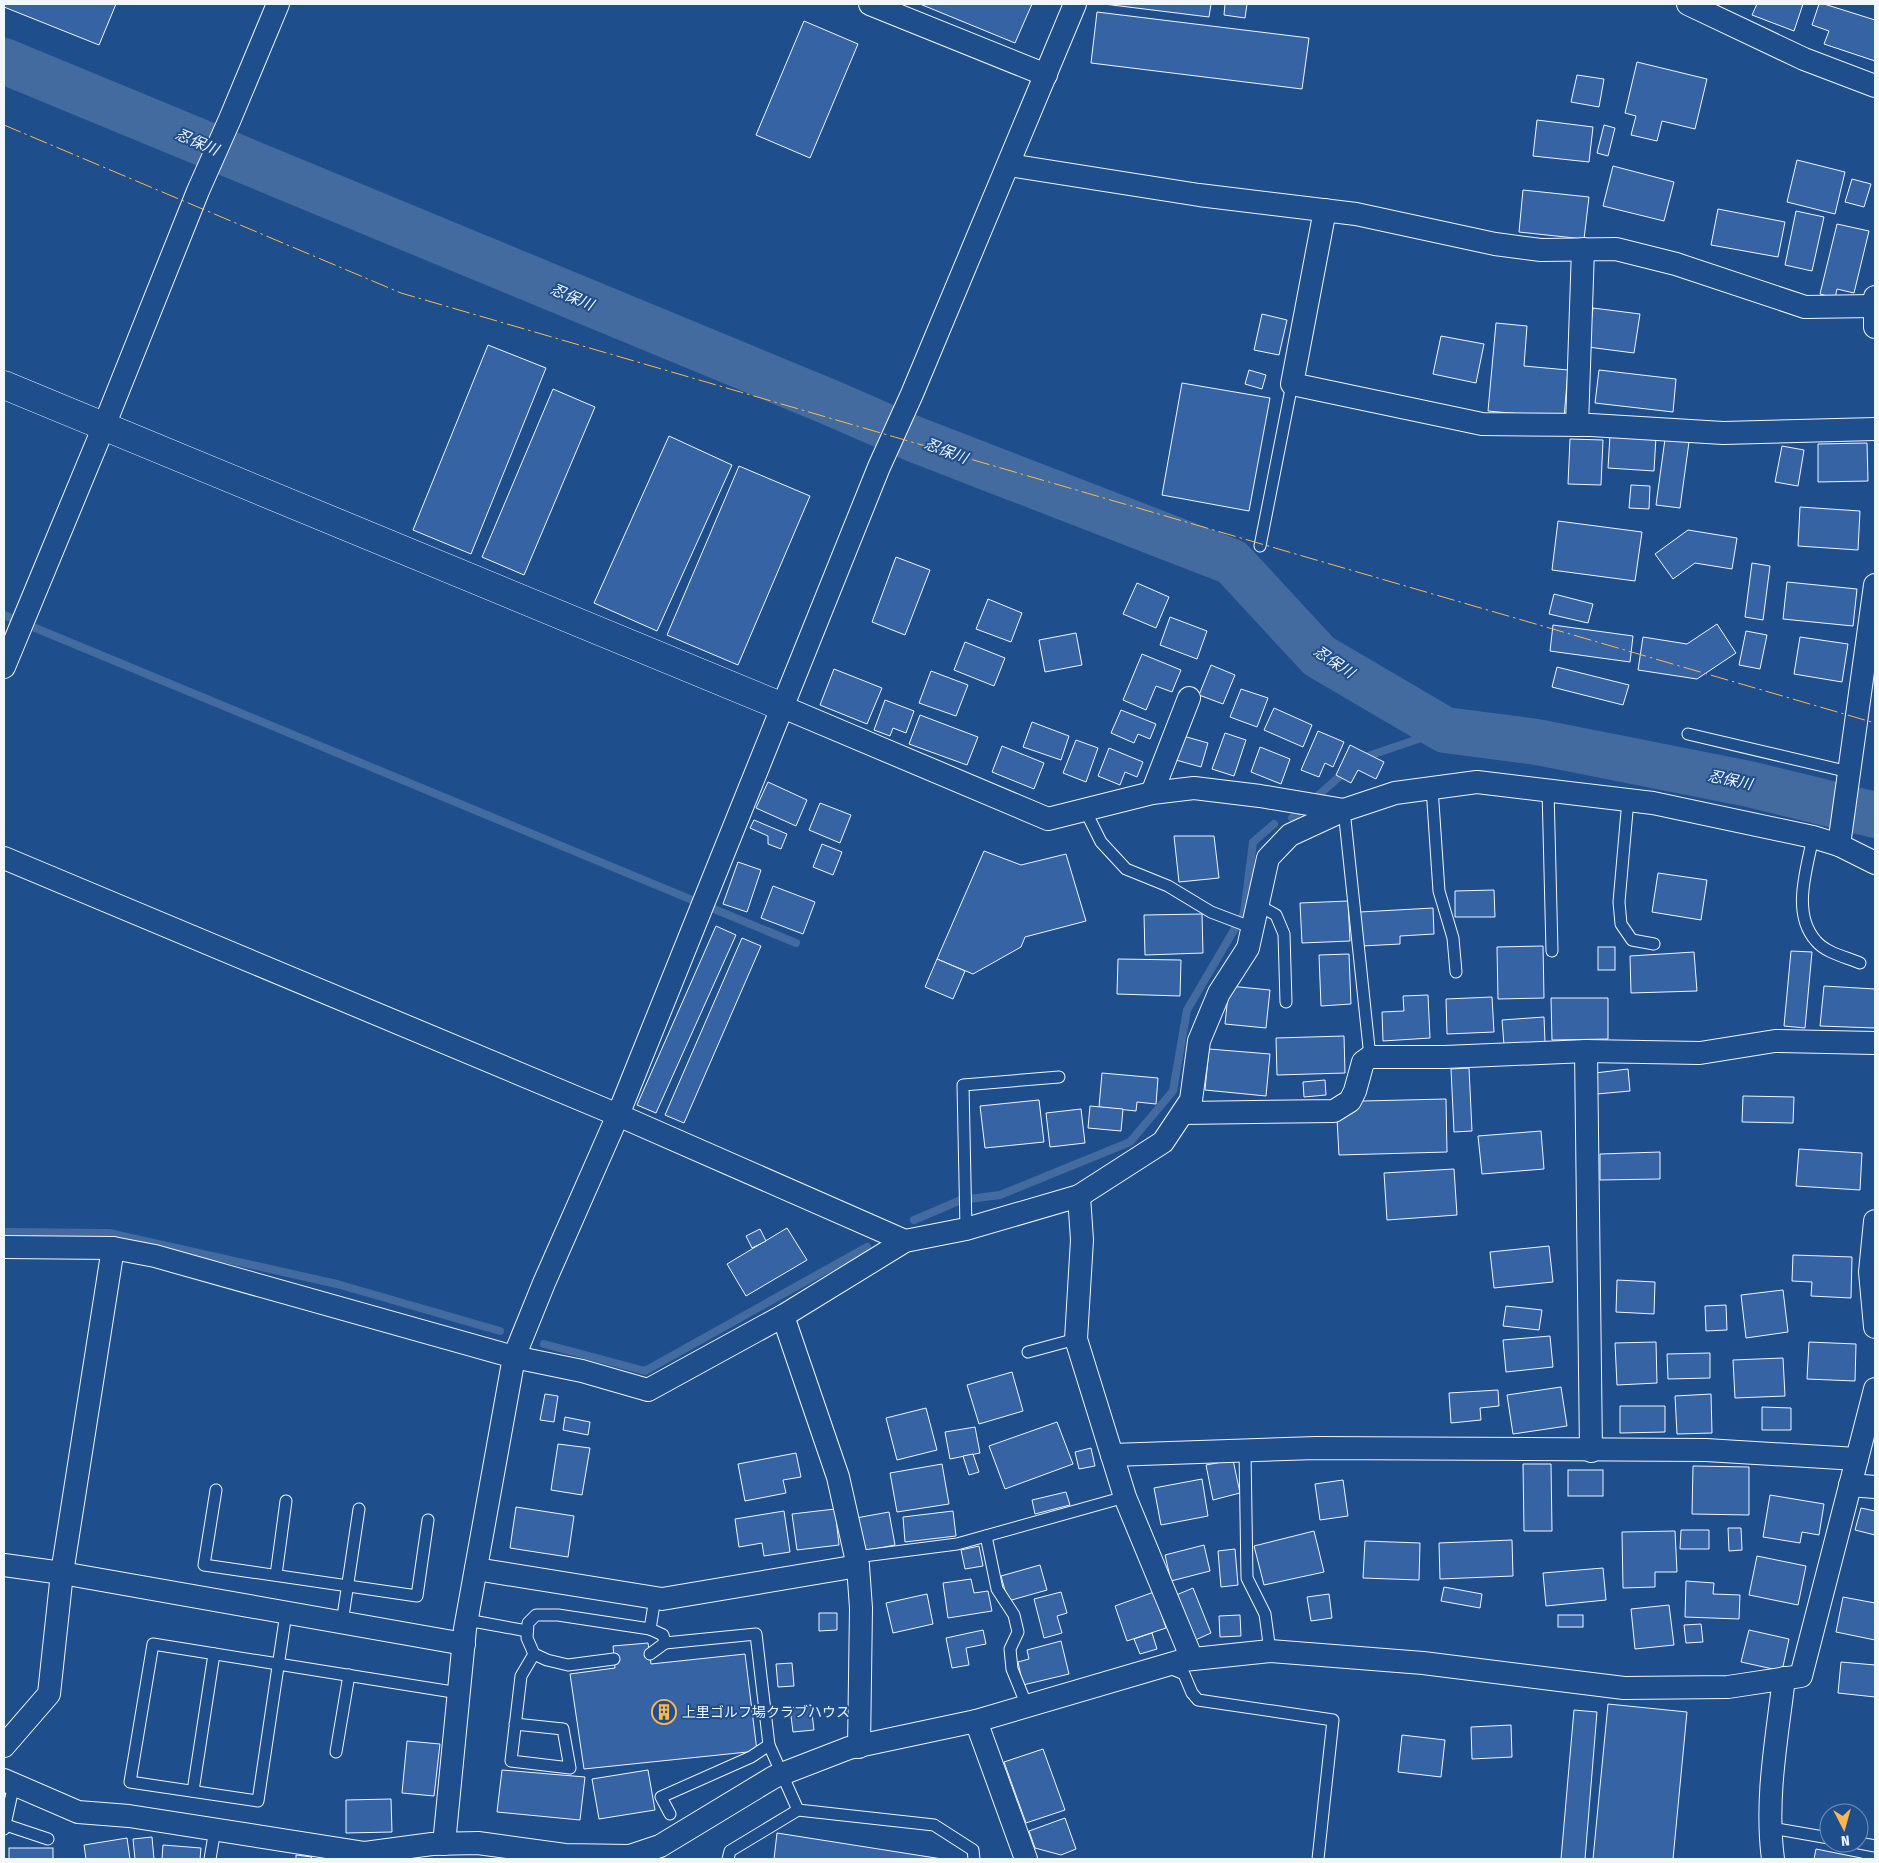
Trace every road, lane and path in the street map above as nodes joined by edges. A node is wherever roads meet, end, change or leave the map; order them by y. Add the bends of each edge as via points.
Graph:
1 (278, 4) edge
2 (870, 4) edge
3 (1075, 4) edge
4 (1688, 4) edge
5 (1046, 75) junction
6 (1875, 86) edge
7 (1009, 165) junction
8 (1326, 210) junction
9 (1583, 250) junction
10 (1875, 310) edge
11 (1292, 384) junction
12 (4, 385) edge
13 (1577, 425) junction
14 (104, 426) junction
15 (1875, 429) edge
16 (1260, 546) dead end
17 (1875, 585) edge
18 (4, 667) edge
19 (1189, 698) dead end
20 (783, 707) junction
21 (1688, 734) dead end
22 (1849, 777) junction
23 (1432, 788) junction
24 (1548, 790) junction
25 (1152, 793) junction
26 (1628, 800) junction
27 (1085, 810) junction
28 (1344, 810) junction
29 (1813, 837) junction
30 (1839, 845) junction
31 (4, 858) edge
32 (1875, 863) edge
33 (1258, 905) junction
34 (1252, 928) junction
35 (1654, 944) dead end
36 (1552, 952) dead end
37 (1860, 962) dead end
38 (1456, 972) dead end
39 (1286, 1002) dead end
40 (1875, 1043) edge
41 (1586, 1051) junction
42 (1370, 1058) junction
43 (1059, 1077) dead end
44 (1183, 1113) junction
45 (618, 1115) junction
46 (1078, 1196) junction
47 (1875, 1221) edge
48 (966, 1229) junction
49 (905, 1241) junction
50 (4, 1247) edge
51 (114, 1248) junction
52 (784, 1316) junction
53 (1875, 1327) edge
54 (1076, 1338) junction
55 (1028, 1352) dead end
56 (514, 1357) junction
57 (1875, 1389) edge
58 (1591, 1450) junction
59 (1245, 1451) junction
60 (1112, 1455) junction
61 (1857, 1459) junction
62 (1850, 1485) junction
63 (1875, 1487) edge
64 (216, 1490) dead end
65 (1125, 1497) junction
66 (286, 1501) dead end
67 (359, 1509) dead end
68 (428, 1520) dead end
69 (986, 1536) junction
70 (857, 1562) junction
71 (4, 1565) edge
72 (476, 1569) junction
73 (62, 1573) junction
74 (276, 1575) junction
75 (347, 1586) junction
76 (655, 1598) junction
77 (286, 1613) junction
78 (467, 1620) junction
79 (342, 1623) junction
80 (650, 1629) junction
81 (527, 1630) junction
82 (665, 1643) junction
83 (464, 1644) junction
84 (1270, 1650) junction
85 (214, 1654) junction
86 (534, 1654) junction
87 (650, 1654) dead end
88 (614, 1659) dead end
89 (1192, 1659) junction
90 (279, 1664) junction
91 (1163, 1666) junction
92 (349, 1675) junction
93 (1784, 1678) junction
94 (459, 1693) junction
95 (1027, 1706) junction
96 (976, 1721) junction
97 (515, 1724) junction
98 (770, 1745) junction
99 (4, 1746) edge
100 (859, 1746) junction
101 (336, 1752) dead end
102 (782, 1774) junction
103 (9, 1782) edge
104 (193, 1791) junction
105 (798, 1810) junction
106 (670, 1814) dead end
107 (5, 1827) edge
108 (1772, 1828) junction
109 (215, 1829) junction
110 (1819, 1836) edge
111 (48, 1839) dead end
112 (444, 1844) junction
113 (210, 1859) edge
114 (728, 1859) edge
115 (974, 1859) edge
116 (1026, 1859) edge
117 (1318, 1859) edge
118 (1773, 1859) edge

1 - 14 street via 198,191
2 - 5 street
3 - 5 street
4 - 6 street via 1804,59
5 - 7 street
7 - 8 street via 1199,195
7 - 20 street via 879,467
8 - 9 street via 1495,244 1541,250
8 - 11 street
9 - 10 street via 1616,249 1676,264 1805,307
9 - 13 street
11 - 13 street via 1482,424
11 - 16 lane
12 - 14 street
13 - 15 street via 1723,433
14 - 18 street
14 - 20 street
17 - 22 street
19 - 25 street
20 - 27 street via 1048,819
20 - 45 street
21 - 22 lane
22 - 30 street
23 - 24 street via 1477,782
23 - 28 street via 1395,793
23 - 38 lane via 1440,891 1453,938
24 - 26 street
24 - 36 lane
25 - 27 street
25 - 28 street via 1194,788
26 - 29 street
26 - 35 lane via 1619,902 1621,924 1632,940
27 - 34 lane via 1101,842 1126,869 1168,886 1211,912
28 - 33 street via 1290,836 1268,858
28 - 42 lane
29 - 30 street
29 - 37 lane via 1802,898 1805,922 1816,941 1835,953
30 - 32 street
31 - 45 street
33 - 34 street
33 - 39 lane via 1276,915 1284,934
34 - 44 street via 1248,948 1219,993 1199,1041 1191,1100
40 - 41 street via 1775,1041 1700,1054
41 - 42 street
41 - 58 street
42 - 44 street via 1363,1062 1350,1101 1334,1111
43 - 48 lane via 963,1084
44 - 46 street via 1163,1142
45 - 49 street
45 - 56 street
46 - 48 street
46 - 54 street via 1082,1240
47 - 53 street via 1870,1272
48 - 49 street
49 - 52 street
50 - 51 street
51 - 56 street via 155,1256
51 - 73 street
52 - 56 street via 648,1390 582,1371
52 - 70 street via 838,1477
54 - 55 lane
54 - 60 street
56 - 72 street
57 - 61 street
58 - 59 street via 1316,1448
58 - 61 street via 1706,1450
59 - 60 street
59 - 84 lane via 1247,1578 1265,1614
60 - 65 street
61 - 62 street
62 - 63 street
62 - 93 street via 1801,1676
64 - 74 lane via 204,1565
65 - 69 lane
65 - 89 street
66 - 74 lane
67 - 75 lane
68 - 75 lane via 417,1596
69 - 70 lane
69 - 95 lane via 997,1589 1014,1615 1018,1632 1010,1649 1012,1669
70 - 76 street
70 - 100 street via 861,1608
71 - 73 street
72 - 76 street
72 - 78 street
73 - 77 street
73 - 99 street via 49,1694
74 - 75 lane
75 - 79 lane
76 - 80 lane
77 - 79 street
77 - 90 lane
78 - 81 lane
78 - 83 street
79 - 83 street
80 - 81 lane via 558,1615 536,1615 528,1623
80 - 82 lane via 663,1635
81 - 86 lane
82 - 87 lane
82 - 98 lane via 756,1634
83 - 94 street
84 - 89 street
84 - 93 street via 1423,1663 1624,1688 1728,1687
85 - 90 lane
85 - 104 lane
85 - 104 lane via 153,1644 130,1782
86 - 88 lane via 568,1666
86 - 97 lane via 521,1676
89 - 91 street
90 - 92 lane
90 - 104 lane via 258,1801
91 - 95 street
91 - 117 lane via 1184,1674 1198,1700 1333,1720
92 - 94 lane
92 - 101 lane
93 - 108 street via 1770,1797
94 - 112 street
95 - 96 street
96 - 100 street
96 - 116 street
97 - 97 lane via 511,1761 570,1768 563,1730
98 - 102 lane
98 - 106 lane via 661,1797
100 - 102 street
102 - 105 lane
102 - 112 street via 660,1846 630,1856 565,1855 478,1843
103 - 107 lane
103 - 109 street via 78,1812
105 - 114 lane via 730,1851
105 - 115 lane via 934,1826 973,1850
107 - 111 lane
108 - 110 lane
108 - 118 street
109 - 112 street via 366,1853
109 - 113 lane

